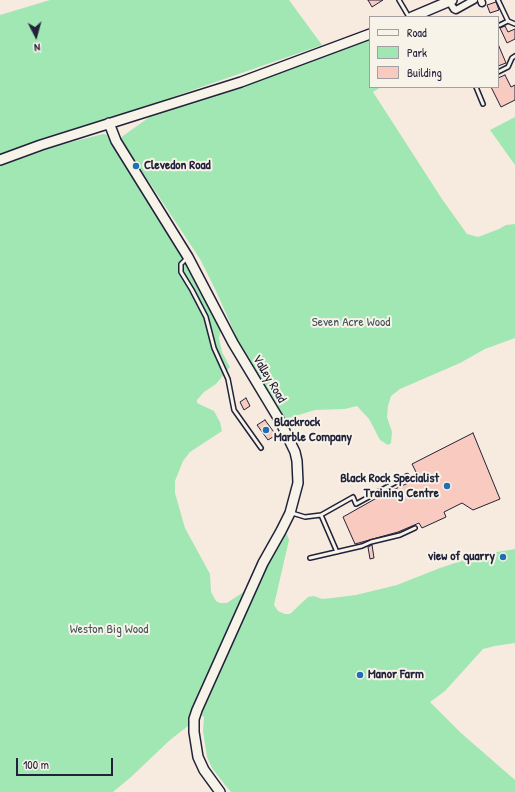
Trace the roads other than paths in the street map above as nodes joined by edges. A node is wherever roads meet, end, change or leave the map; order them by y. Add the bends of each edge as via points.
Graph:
1 (399, 0) edge
2 (451, 0) edge
3 (474, 0) edge
4 (498, 0) edge
5 (425, 14) edge
6 (410, 16) edge
7 (508, 21) junction
8 (515, 24) edge
9 (500, 25) dead end
10 (369, 34) edge
11 (515, 56) edge
12 (499, 72) edge
13 (476, 88) edge
14 (483, 104) dead end
15 (109, 123) junction
16 (0, 160) edge
17 (188, 257) junction
18 (261, 448) dead end
19 (407, 476) dead end
20 (290, 513) junction
21 (321, 515) junction
22 (416, 528) dead end
23 (337, 552) junction
24 (310, 558) dead end
25 (220, 792) edge

1 - 6 lane
2 - 3 street via 456,10
2 - 5 street
4 - 7 lane
7 - 8 lane
7 - 9 lane
10 - 15 street via 242,82
11 - 12 lane via 508,67
13 - 14 lane
15 - 16 street
15 - 17 street, Valley Road via 116,141
17 - 18 lane via 182,264 181,272 206,317 214,348 228,378 234,410
17 - 20 street, Valley Road via 233,343 280,420 295,452 298,484
19 - 21 lane via 356,504 353,497
20 - 21 lane via 305,517
20 - 25 street, Valley Road via 263,563 196,714 194,732 198,757
21 - 23 lane
22 - 23 lane via 400,535
23 - 24 lane

